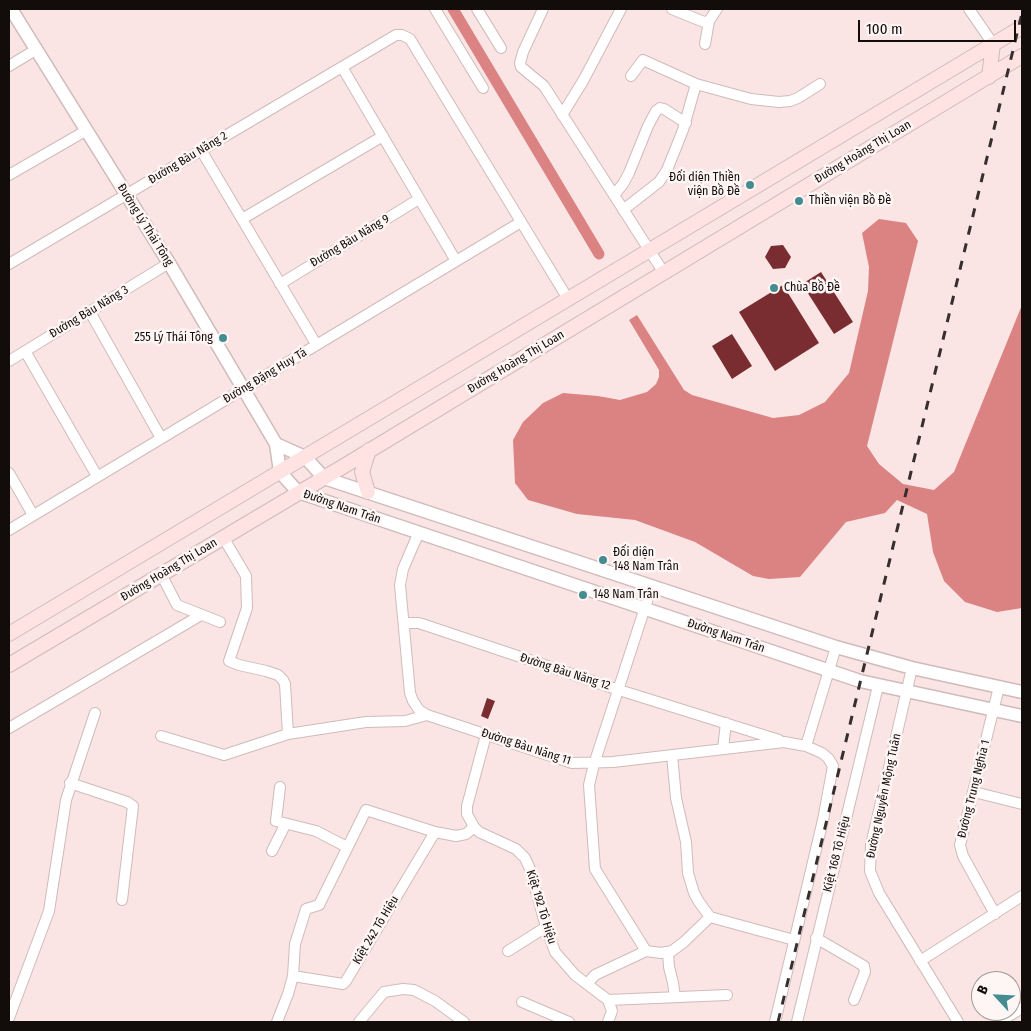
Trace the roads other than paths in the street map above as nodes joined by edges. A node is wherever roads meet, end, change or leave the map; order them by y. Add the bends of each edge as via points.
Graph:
1 (11, 9) edge
2 (435, 9) edge
3 (477, 9) edge
4 (543, 9) edge
5 (622, 9) edge
6 (672, 9) edge
7 (718, 9) edge
8 (969, 9) edge
9 (709, 21) junction
10 (1017, 30) edge
11 (705, 44) dead end
12 (993, 44) junction
13 (37, 48) junction
14 (501, 48) dead end
15 (1022, 56) edge
16 (1007, 65) junction
17 (9, 66) edge
18 (342, 67) junction
19 (631, 76) dead end
20 (989, 77) junction
21 (696, 84) junction
22 (820, 84) dead end
23 (483, 88) dead end
24 (562, 115) junction
25 (686, 123) junction
26 (87, 130) junction
27 (383, 136) junction
28 (201, 150) junction
29 (9, 175) edge
30 (126, 194) junction
31 (614, 195) junction
32 (419, 199) junction
33 (623, 210) junction
34 (242, 219) junction
35 (521, 222) junction
36 (649, 250) junction
37 (456, 260) junction
38 (169, 263) junction
39 (9, 264) edge
40 (664, 273) junction
41 (280, 284) junction
42 (568, 299) junction
43 (90, 312) junction
44 (316, 344) junction
45 (25, 351) junction
46 (9, 361) edge
47 (243, 389) junction
48 (161, 438) junction
49 (276, 444) junction
50 (369, 450) junction
51 (305, 457) junction
52 (280, 472) junction
53 (9, 473) edge
54 (97, 476) junction
55 (324, 478) junction
56 (298, 492) junction
57 (368, 492) junction
58 (33, 515) junction
59 (9, 530) edge
60 (419, 532) junction
61 (223, 537) junction
62 (161, 574) junction
63 (652, 586) junction
64 (644, 609) junction
65 (201, 614) junction
66 (220, 622) dead end
67 (404, 623) junction
68 (10, 629) edge
69 (836, 647) junction
70 (9, 665) edge
71 (912, 668) junction
72 (829, 671) junction
73 (878, 686) junction
74 (999, 687) junction
75 (619, 690) junction
76 (906, 691) junction
77 (1022, 692) edge
78 (994, 710) junction
79 (95, 713) dead end
80 (427, 715) junction
81 (1022, 716) edge
82 (726, 723) junction
83 (9, 728) edge
84 (288, 734) junction
85 (486, 734) junction
86 (161, 736) dead end
87 (784, 742) junction
88 (806, 746) junction
89 (723, 749) junction
90 (672, 755) junction
91 (594, 764) junction
92 (70, 783) junction
93 (280, 787) dead end
94 (974, 792) junction
95 (1022, 804) edge
96 (285, 825) junction
97 (474, 828) junction
98 (435, 832) junction
99 (346, 847) junction
100 (272, 851) dead end
101 (1022, 896) edge
102 (122, 900) dead end
103 (995, 914) junction
104 (710, 917) junction
105 (546, 928) junction
106 (816, 938) junction
107 (794, 940) junction
108 (508, 951) dead end
109 (646, 951) junction
110 (668, 952) junction
111 (920, 961) junction
112 (293, 976) junction
113 (587, 984) junction
114 (727, 995) dead end
115 (675, 997) junction
116 (608, 1000) junction
117 (854, 1000) dead end
118 (522, 1002) dead end
119 (1022, 1008) edge
120 (9, 1018) edge
121 (277, 1022) edge
122 (359, 1022) edge
123 (464, 1022) edge
124 (569, 1022) edge
125 (608, 1022) edge
126 (775, 1022) edge
127 (797, 1022) edge
128 (958, 1022) edge
129 (999, 1022) edge

1 - 13 street, Đường Lý Thái Tông
2 - 23 street
3 - 14 street
4 - 24 street via 520,63 544,86
5 - 24 street
6 - 9 street
7 - 9 street
8 - 12 street
9 - 11 street
10 - 12 main road, Đường Hoàng Thị Loan
10 - 16 main road
12 - 20 main road
12 - 36 main road, Đường Hoàng Thị Loan
13 - 17 street
13 - 26 street, Đường Lý Thái Tông
15 - 16 main road, Đường Hoàng Thị Loan
16 - 20 main road, Đường Hoàng Thị Loan
18 - 27 street
18 - 28 street, Đường Bàu Năng 2
18 - 35 street, Đường Bàu Năng 2 via 396,36 407,36
19 - 21 street via 643,60
20 - 40 main road, Đường Hoàng Thị Loan
21 - 22 street via 751,99 780,102 798,98
21 - 25 street
24 - 31 street
25 - 31 street via 664,109 656,111 629,173
25 - 33 street via 663,177
26 - 29 street
26 - 30 street, Đường Lý Thái Tông
27 - 32 street
27 - 34 street
28 - 30 street, Đường Bàu Năng 2
28 - 34 street
30 - 38 street, Đường Lý Thái Tông
30 - 39 street, Đường Bàu Năng 2
31 - 33 street
32 - 37 street
32 - 41 street, Đường Bàu Năng 9
33 - 36 street
34 - 41 street
35 - 37 street, Đường Đặng Huy Tá
35 - 42 street
36 - 40 street
36 - 42 main road, Đường Hoàng Thị Loan
37 - 44 street, Đường Đặng Huy Tá
38 - 43 street, Đường Bàu Năng 3
38 - 47 street, Đường Lý Thái Tông
40 - 50 main road, Đường Hoàng Thị Loan
41 - 44 street
42 - 51 main road, Đường Hoàng Thị Loan
43 - 45 street, Đường Bàu Năng 3
43 - 48 street
44 - 47 street, Đường Đặng Huy Tá
45 - 46 street, Đường Bàu Năng 3
45 - 54 street
47 - 48 street, Đường Đặng Huy Tá
47 - 49 street, Đường Lý Thái Tông
48 - 54 street, Đường Đặng Huy Tá
49 - 51 street, Đường Nam Trân
49 - 52 street
50 - 55 main road, Đường Hoàng Thị Loan
50 - 57 main road via 362,472
51 - 52 main road, Đường Hoàng Thị Loan
51 - 55 street, Đường Nam Trân
52 - 56 street, Đường Nam Trân
52 - 68 main road, Đường Hoàng Thị Loan
53 - 58 street
54 - 58 street, Đường Đặng Huy Tá
55 - 56 main road, Đường Hoàng Thị Loan
55 - 57 street, Đường Nam Trân
56 - 60 street, Đường Nam Trân
56 - 61 main road, Đường Hoàng Thị Loan
57 - 63 street, Đường Nam Trân
58 - 59 street, Đường Đặng Huy Tá
60 - 64 street, Đường Nam Trân
60 - 67 street via 403,569 400,585
61 - 62 main road, Đường Hoàng Thị Loan
61 - 84 street via 246,576 247,608 229,661 278,675 283,680
62 - 65 street via 177,605
62 - 70 main road, Đường Hoàng Thị Loan
63 - 64 street
63 - 69 street, Đường Nam Trân
64 - 72 street, Đường Nam Trân
64 - 75 street
65 - 66 street
65 - 83 street
67 - 75 street, Đường Bàu Năng 12 via 419,623
67 - 80 street via 410,693 419,710
69 - 71 street, Đường Nam Trân
69 - 72 street
71 - 74 street, Đường Nam Trân
71 - 76 street, Đường Nguyễn Mộng Tuân
72 - 73 street, Đường Nam Trân
72 - 88 street
73 - 76 street, Đường Nam Trân
73 - 106 street, Kiệt 168 Tô Hiệu
74 - 77 street, Đường Nam Trân
74 - 78 street, Đường Trung Nghĩa 1
75 - 82 street, Đường Bàu Năng 12
75 - 91 street
76 - 78 street, Đường Nam Trân
76 - 111 street, Đường Nguyễn Mộng Tuân via 871,846 870,871 879,893
78 - 81 street, Đường Nam Trân
78 - 94 street, Đường Trung Nghĩa 1
79 - 92 street
80 - 84 street via 405,721 366,722
80 - 85 street, Đường Bàu Năng 11
82 - 87 street, Đường Bàu Năng 12
82 - 89 street
84 - 86 street via 224,755
85 - 91 street, Đường Bàu Năng 11 via 572,763
85 - 97 street via 467,806
87 - 88 street, Đường Bàu Năng 11
87 - 89 street, Đường Bàu Năng 11
88 - 107 street, Đường Bàu Năng 11 via 822,753 833,766
89 - 90 street, Đường Bàu Năng 11
90 - 91 street, Đường Bàu Năng 11
90 - 104 street via 690,883
91 - 109 street via 589,785 595,869
92 - 102 street via 133,806
92 - 120 street via 61,820 49,911
93 - 96 street via 276,822
94 - 95 street
94 - 103 street, Đường Trung Nghĩa 1 via 960,845
96 - 99 street via 316,830
96 - 100 street
97 - 98 street via 461,836
97 - 105 street, Kiệt 192 Tô Hiệu via 525,858
98 - 99 street via 366,810
98 - 112 street, Kiệt 242 Tô Hiệu via 346,981 343,984
99 - 112 street via 319,905 306,909 295,944
101 - 103 street
103 - 111 street
104 - 107 street
104 - 110 street via 684,942
105 - 108 street
105 - 113 street, Kiệt 192 Tô Hiệu via 555,952 567,968
106 - 117 street via 864,966 865,972
106 - 127 street, Kiệt 168 Tô Hiệu
107 - 126 street
109 - 110 street
109 - 113 street via 596,974
110 - 115 street
111 - 128 street, Đường Nguyễn Mộng Tuân
112 - 121 street
113 - 116 street, Kiệt 192 Tô Hiệu
114 - 115 street
115 - 116 street
116 - 125 street via 612,1010
118 - 124 street
119 - 129 street
122 - 123 street via 384,992 403,989 414,990 435,1001

